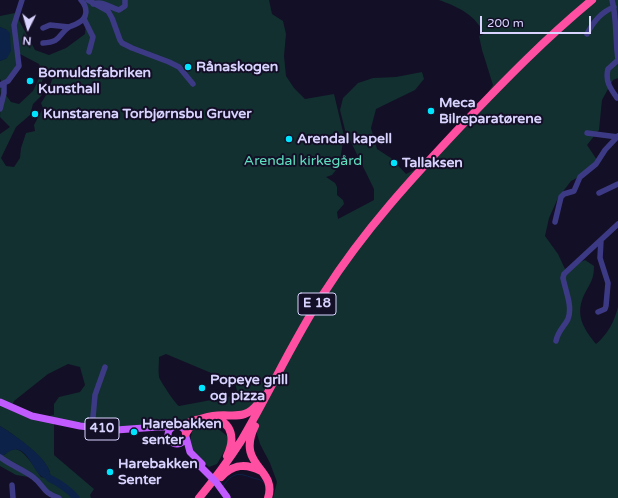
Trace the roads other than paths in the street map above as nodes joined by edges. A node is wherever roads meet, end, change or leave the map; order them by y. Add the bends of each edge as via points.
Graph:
1 (22, 0) edge
2 (81, 0) edge
3 (88, 0) edge
4 (125, 0) edge
5 (592, 0) edge
6 (598, 0) edge
7 (612, 0) edge
8 (93, 4) junction
9 (614, 7) junction
10 (84, 19) junction
11 (69, 27) junction
12 (43, 28) dead end
13 (587, 34) dead end
14 (43, 43) dead end
15 (89, 52) dead end
16 (618, 60) edge
17 (193, 84) dead end
18 (2, 85) edge
19 (617, 98) dead end
20 (0, 109) edge
21 (587, 133) dead end
22 (618, 136) edge
23 (618, 184) edge
24 (599, 193) dead end
25 (554, 222) dead end
26 (618, 224) edge
27 (601, 240) junction
28 (598, 312) dead end
29 (556, 341) dead end
30 (105, 367) dead end
31 (275, 378) junction
32 (0, 402) edge
33 (264, 407) junction
34 (209, 417) junction
35 (197, 420) junction
36 (176, 427) junction
37 (92, 428) junction
38 (152, 428) junction
39 (186, 435) junction
40 (168, 436) junction
41 (179, 443) junction
42 (0, 456) edge
43 (201, 465) junction
44 (263, 472) junction
45 (12, 485) dead end
46 (210, 487) junction
47 (229, 497) edge
48 (13, 498) edge
49 (59, 498) edge
50 (199, 498) edge
51 (203, 498) edge
52 (268, 498) edge

1 - 18 street via 14,25 19,66
2 - 10 street via 86,9
3 - 8 street
4 - 8 street via 125,6 120,10 104,3
5 - 31 highway, E 18 via 513,72 386,208 324,291
6 - 33 highway, E 18 via 531,60 388,212 321,304
7 - 9 street
8 - 17 street via 110,14 122,43 179,67
9 - 13 street via 602,13
9 - 16 street
10 - 11 street
10 - 15 street via 93,36
11 - 12 street via 50,25
11 - 14 street via 58,40
16 - 19 street via 608,68 607,79 608,86
18 - 20 street via 4,94
21 - 22 street
22 - 25 street via 596,164 580,177 574,191 561,197
23 - 24 street
26 - 27 street
27 - 28 street via 600,258 608,283 605,309
27 - 29 street via 564,274 569,306 568,317 559,330
30 - 37 street via 95,395
31 - 34 highway, E 18 via 257,406 249,413
31 - 46 highway, E 18 via 240,442
32 - 37 main road, 410 via 50,420
33 - 44 highway, E 18 via 251,434 249,446 251,455
33 - 46 highway, E 18 via 236,453
34 - 35 highway, E 18
34 - 46 highway, E 18 via 226,424 232,440 229,452
35 - 36 highway, E 18
35 - 39 highway
36 - 38 main road, 410
36 - 39 main road via 184,428
36 - 40 main road via 169,431
37 - 38 main road, 410
38 - 40 main road
39 - 41 main road
39 - 43 main road via 190,452
40 - 41 main road via 172,442
41 - 43 main road
42 - 49 street via 33,477 48,494
43 - 47 main road, bridge
44 - 46 highway, E 18 via 250,466 236,466
44 - 52 highway, E 18 via 270,484
45 - 48 street
46 - 50 highway, E 18
46 - 51 highway, E 18

